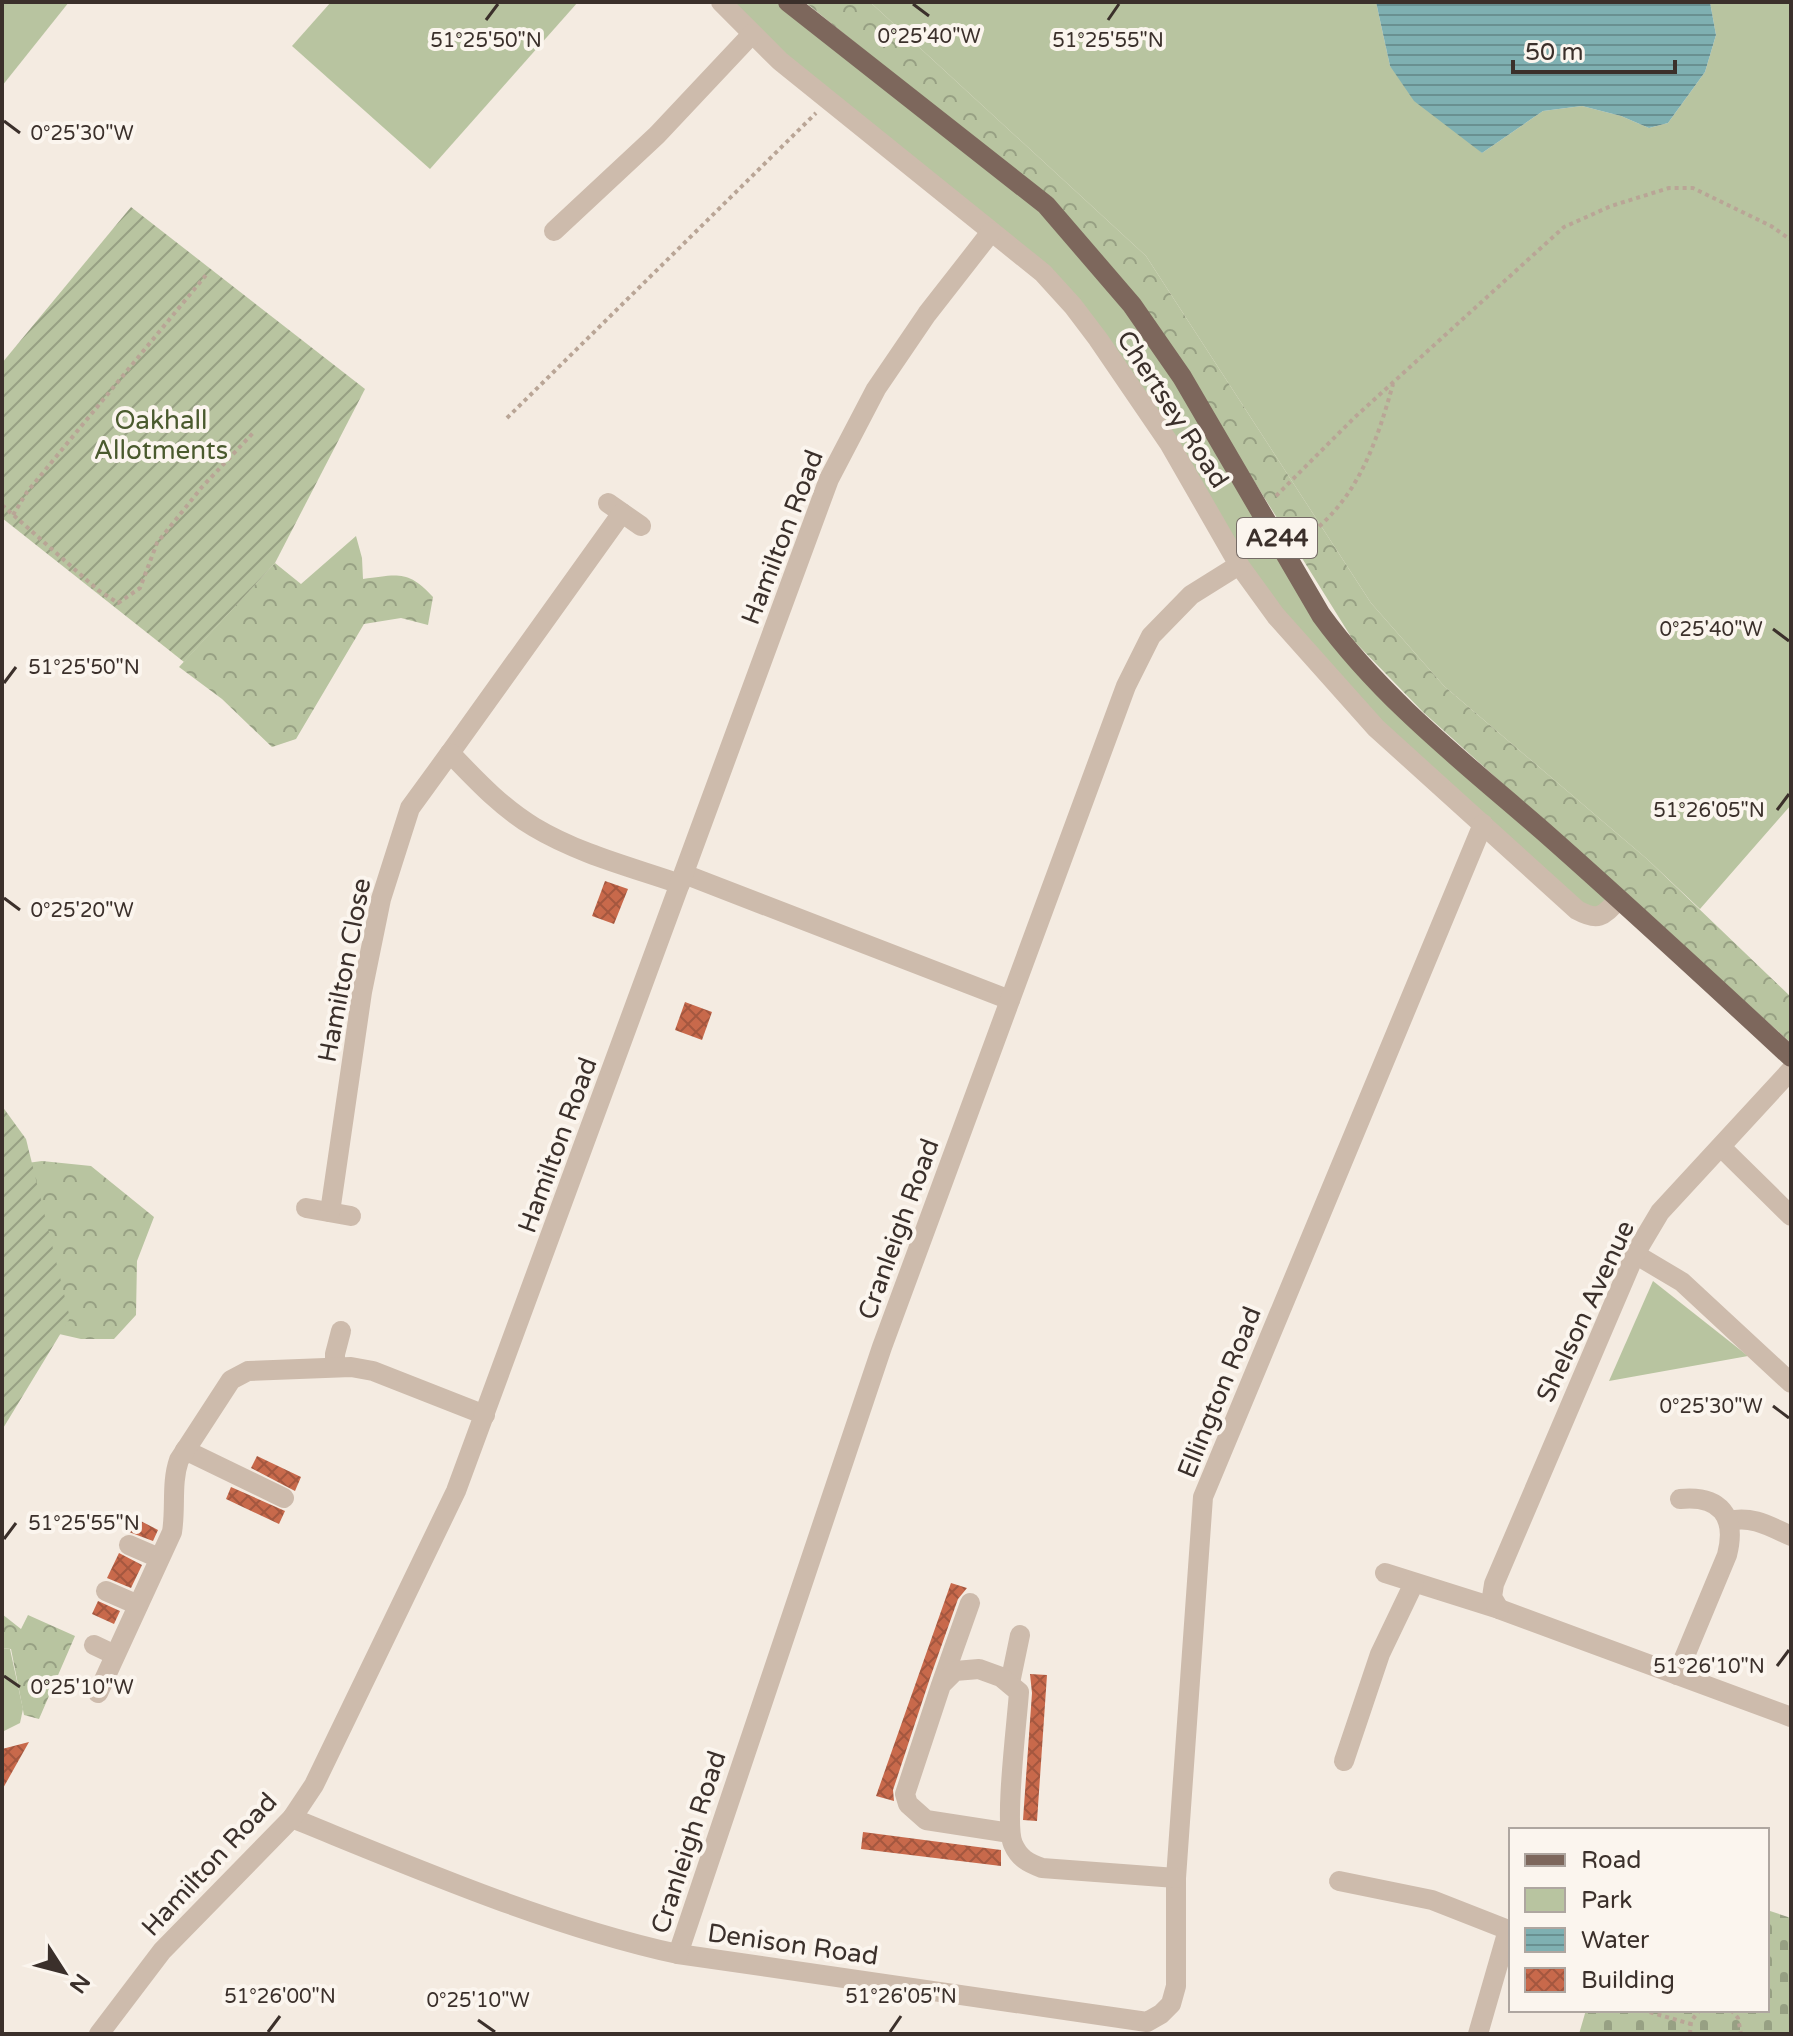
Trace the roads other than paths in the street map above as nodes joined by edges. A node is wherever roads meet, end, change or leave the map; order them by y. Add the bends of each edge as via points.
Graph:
1 (721, 2) edge
2 (788, 2) edge
3 (752, 34) junction
4 (554, 231) dead end
5 (991, 232) junction
6 (641, 526) dead end
7 (1239, 565) junction
8 (450, 753) junction
9 (1483, 824) junction
10 (682, 879) junction
11 (1619, 899) junction
12 (1010, 1000) junction
13 (1791, 1057) edge
14 (1791, 1070) edge
15 (1722, 1148) junction
16 (306, 1208) dead end
17 (1791, 1216) edge
18 (1635, 1254) junction
19 (341, 1331) dead end
20 (335, 1367) junction
21 (1791, 1383) edge
22 (485, 1415) junction
23 (185, 1450) junction
24 (284, 1498) dead end
25 (1680, 1499) dead end
26 (1729, 1521) junction
27 (1791, 1536) edge
28 (129, 1545) dead end
29 (159, 1558) junction
30 (1385, 1573) dead end
31 (1414, 1583) junction
32 (106, 1591) dead end
33 (970, 1603) dead end
34 (138, 1605) junction
35 (1499, 1609) junction
36 (1020, 1635) dead end
37 (94, 1645) dead end
38 (115, 1655) junction
39 (1677, 1675) junction
40 (1010, 1683) junction
41 (941, 1685) junction
42 (98, 1693) dead end
43 (1791, 1717) edge
44 (1344, 1761) dead end
45 (292, 1818) junction
46 (1010, 1833) junction
47 (1176, 1878) junction
48 (1339, 1881) dead end
49 (1509, 1930) edge
50 (678, 1954) junction
51 (1161, 2014) joint
52 (99, 2034) edge
53 (1478, 2034) edge

1 - 3 street, Chertsey Road
2 - 11 main road, Chertsey Road / A244 via 1046,205 1159,342 1344,647 1439,741
3 - 4 street via 657,135
3 - 5 street, Chertsey Road
5 - 7 street, Chertsey Road via 1043,273 1098,339 1169,443
5 - 10 street, Hamilton Road via 876,389 829,479
6 - 8 street, Hamilton Close via 615,508
7 - 9 street, Chertsey Road via 1276,616 1376,728
7 - 12 street, Cranleigh Road via 1191,595 1151,636 1126,686
8 - 10 street via 497,800 566,844
8 - 16 street, Hamilton Close via 410,808 381,899 362,992 340,1214
9 - 11 street, Chertsey Road via 1591,918 1602,916
9 - 47 street, Ellington Road via 1203,1497
10 - 12 street
10 - 22 street, Hamilton Road
11 - 13 main road, Chertsey Road / A244
12 - 50 street, Cranleigh Road via 882,1347
14 - 15 street, Shelson Avenue
15 - 17 street
15 - 18 street, Shelson Avenue via 1660,1212
18 - 21 street via 1682,1282
18 - 35 street, Shelson Avenue via 1494,1584 1492,1597
19 - 20 street
20 - 22 street via 373,1371
20 - 23 street via 248,1371 231,1380
22 - 45 street, Hamilton Road via 419,1571 314,1785
23 - 24 street
23 - 29 street via 174,1474 172,1532
25 - 26 street via 1711,1502
26 - 27 street via 1756,1520
26 - 39 street via 1727,1555
28 - 29 street
29 - 34 street
30 - 31 street
31 - 35 street
31 - 44 street via 1380,1654
32 - 34 street
33 - 41 street
34 - 38 street
35 - 39 street
36 - 40 street
37 - 38 street
38 - 42 street
39 - 43 street
40 - 41 street via 969,1669 955,1671
40 - 46 street via 1019,1692
41 - 46 street via 905,1794 908,1804 926,1820
45 - 50 street, Denison Road via 483,1894 635,1945
45 - 52 street, Hamilton Road via 162,1951
46 - 47 street via 1021,1856 1042,1868
47 - 51 street, Ellington Road via 1176,1986 1171,2004
48 - 49 street via 1432,1900
49 - 53 street
50 - 51 street, Denison Road via 1147,2022

